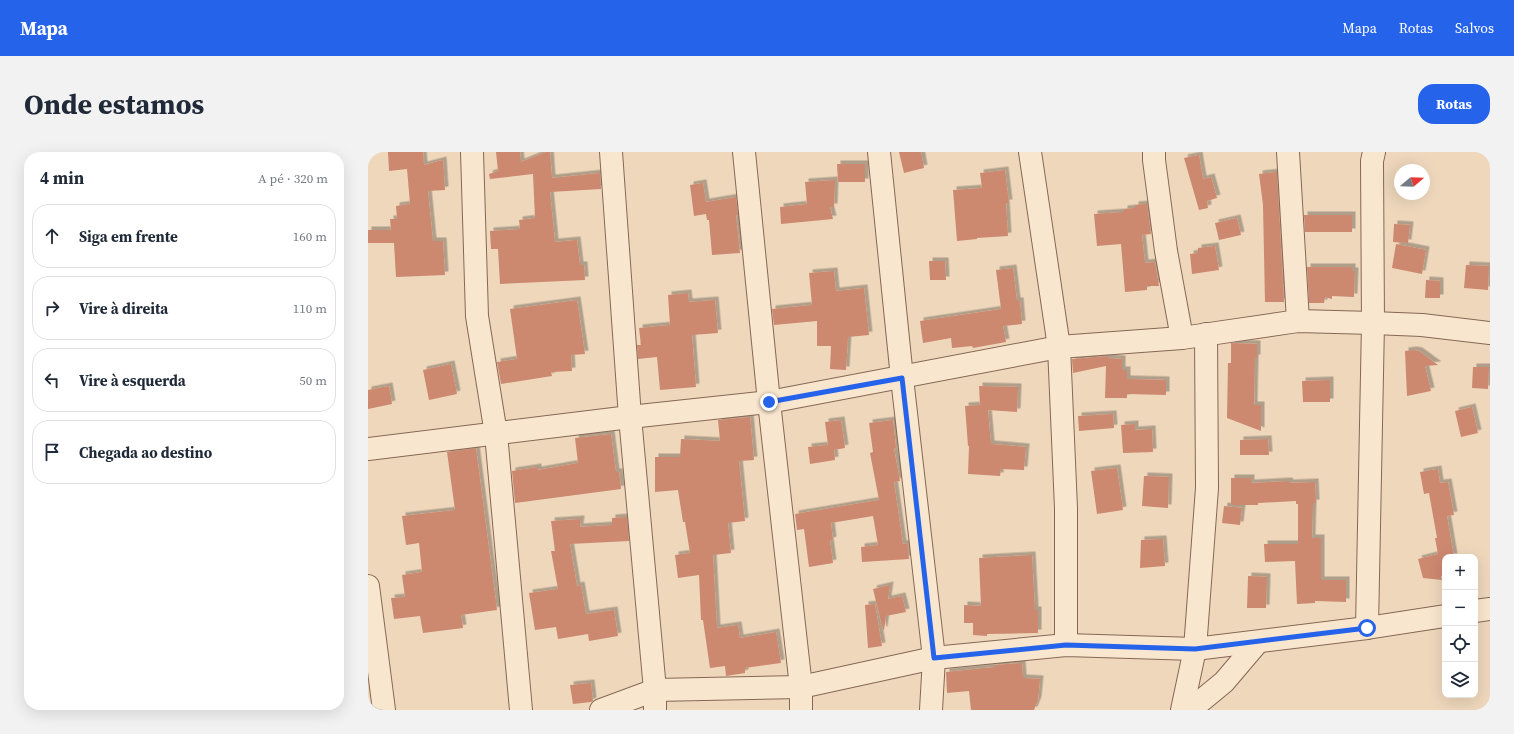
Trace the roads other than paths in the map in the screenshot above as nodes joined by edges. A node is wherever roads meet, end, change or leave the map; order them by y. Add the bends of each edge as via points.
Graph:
1 (472, 152) edge
2 (611, 152) edge
3 (744, 152) edge
4 (879, 152) edge
5 (1030, 152) edge
6 (1154, 152) edge
7 (1288, 152) edge
8 (1374, 152) edge
9 (1298, 321) junction
10 (1373, 323) junction
11 (1490, 333) edge
12 (1206, 334) junction
13 (1182, 338) junction
14 (1059, 347) junction
15 (902, 378) junction
16 (769, 402) junction
17 (630, 417) junction
18 (496, 434) junction
19 (368, 449) edge
20 (368, 586) edge
21 (1490, 609) edge
22 (1478, 611) edge
23 (1442, 616) edge
24 (1367, 628) junction
25 (1258, 642) junction
26 (1066, 645) junction
27 (1195, 649) junction
28 (934, 658) junction
29 (802, 687) junction
30 (655, 700) edge
31 (384, 710) edge
32 (521, 710) edge
33 (601, 710) edge
34 (801, 710) edge
35 (931, 710) edge
36 (1182, 710) edge
37 (1190, 710) edge

1 - 18 street via 477,316
2 - 17 street
3 - 16 street
4 - 15 street
5 - 14 street
6 - 13 street via 1166,251
7 - 9 street
8 - 10 street
9 - 10 street
9 - 12 street
10 - 11 street
10 - 24 street
12 - 13 street
12 - 27 street via 1207,488
13 - 14 street
14 - 15 street
14 - 26 street via 1066,508
15 - 16 street
15 - 28 street
16 - 17 street
16 - 29 street
17 - 18 street
17 - 30 street
18 - 19 street
18 - 32 street
20 - 31 street
21 - 22 street
23 - 24 street
24 - 25 street
25 - 27 street
25 - 37 street via 1224,682
26 - 27 street
26 - 28 street
27 - 36 street
28 - 29 street
28 - 35 street
29 - 30 street
29 - 34 street
30 - 33 street

